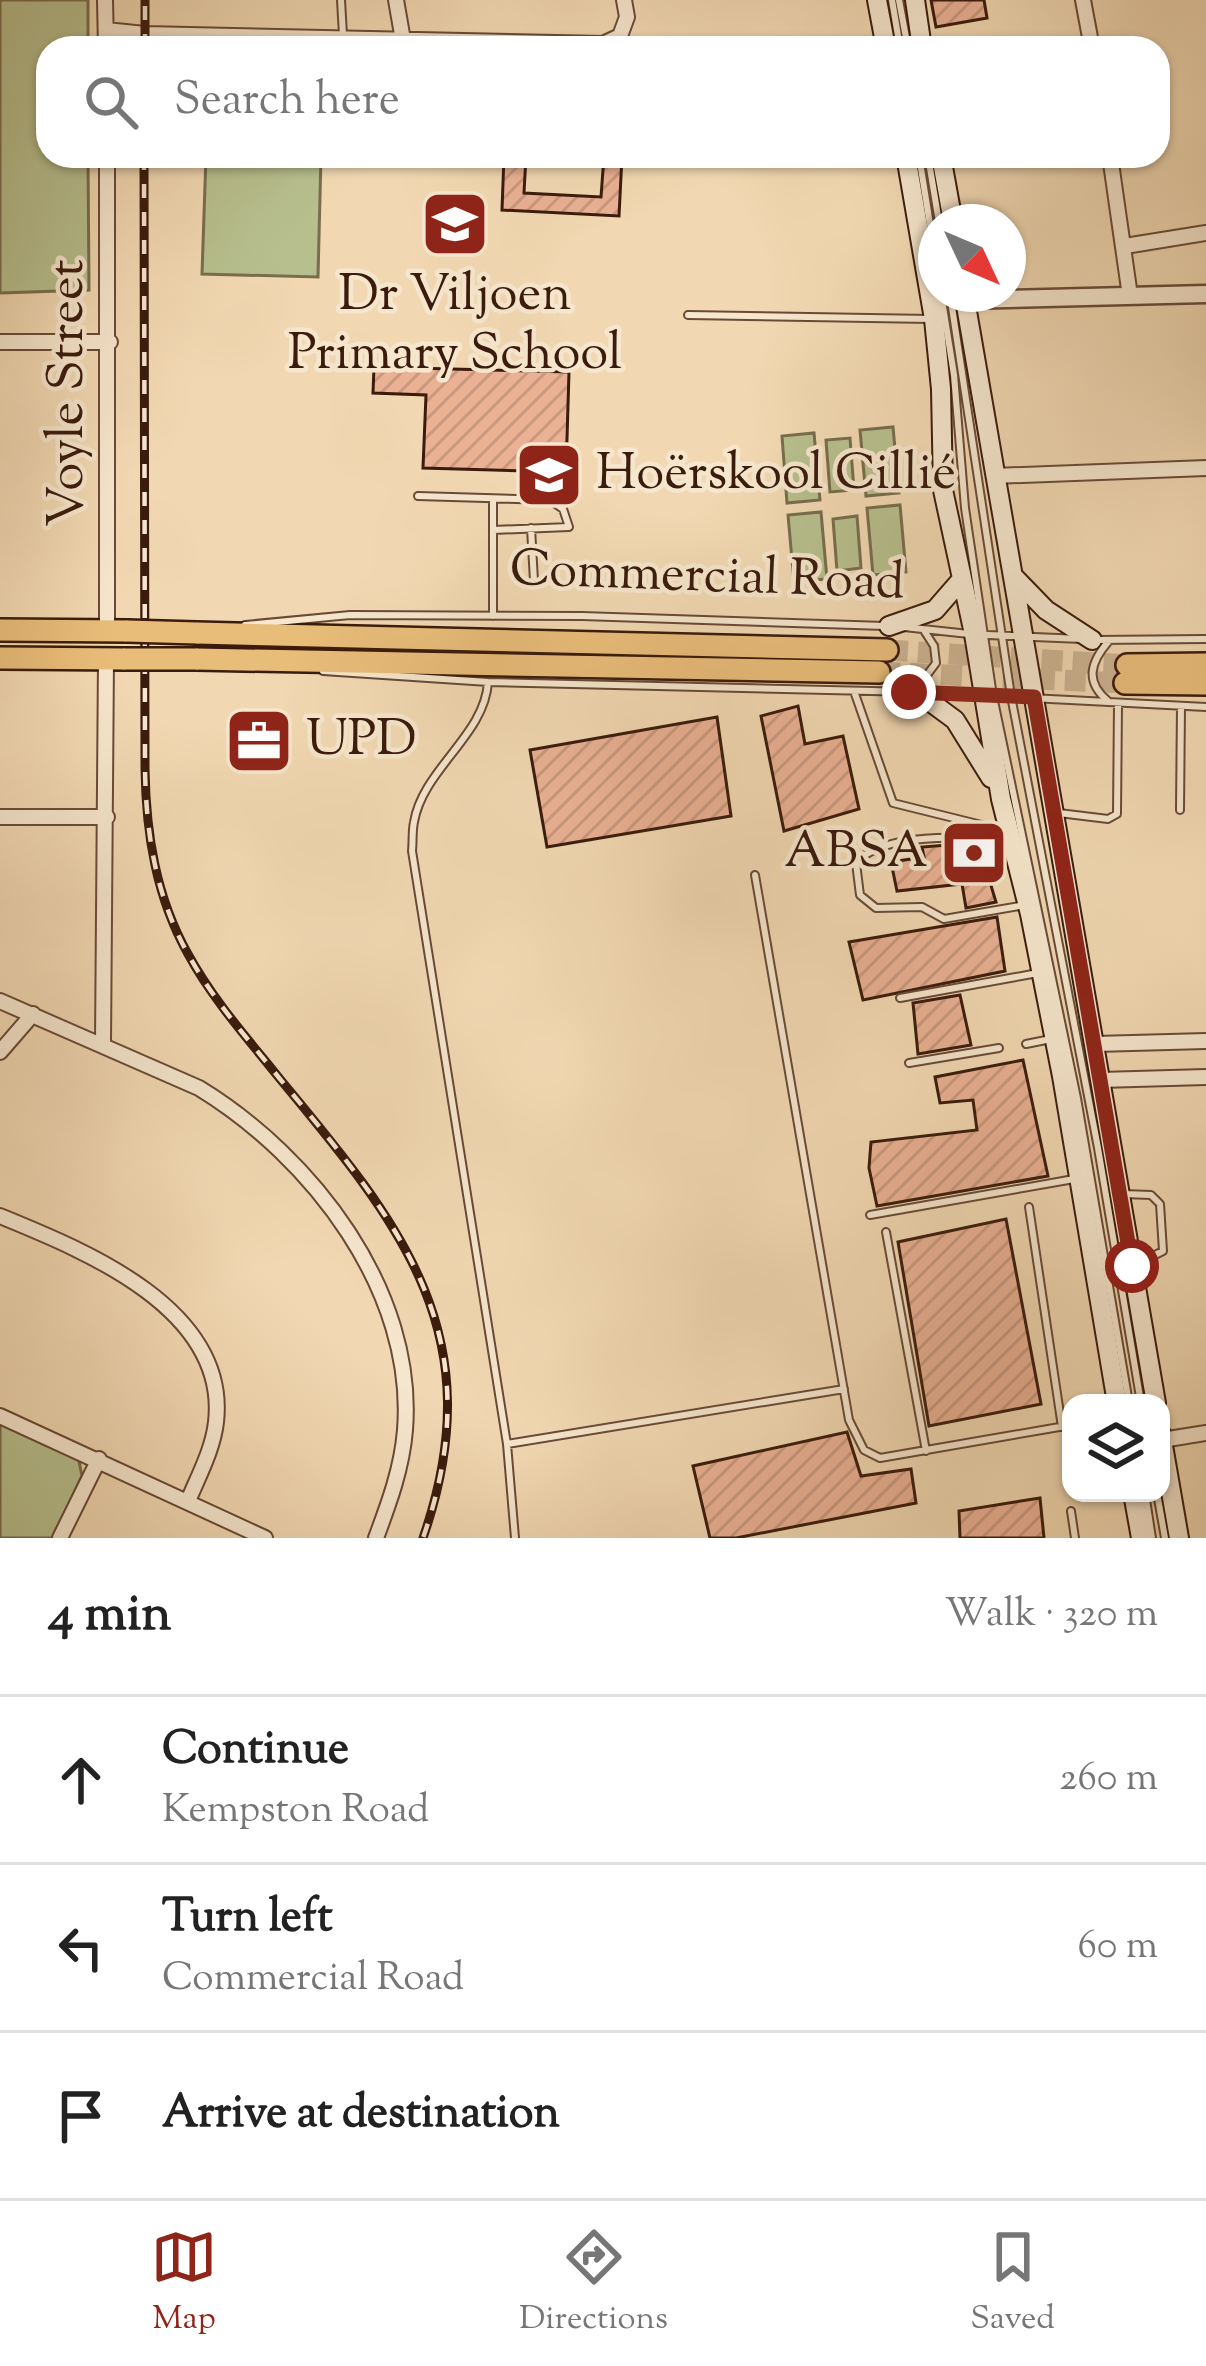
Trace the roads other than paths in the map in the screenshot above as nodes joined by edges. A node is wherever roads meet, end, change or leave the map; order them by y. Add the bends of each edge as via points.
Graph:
1 (105, 0) edge
2 (341, 0) edge
3 (397, 0) edge
4 (624, 0) edge
5 (877, 0) edge
6 (896, 0) edge
7 (915, 0) edge
8 (1083, 0) edge
9 (106, 30) junction
10 (106, 36) edge
11 (284, 36) edge
12 (343, 36) edge
13 (403, 36) edge
14 (620, 36) edge
15 (884, 36) edge
16 (902, 36) edge
17 (920, 36) edge
18 (1089, 36) edge
19 (107, 168) edge
20 (908, 168) edge
21 (924, 168) edge
22 (926, 168) edge
23 (943, 168) edge
24 (1112, 168) edge
25 (929, 204) edge
26 (935, 204) edge
27 (950, 204) edge
28 (1206, 233) edge
29 (1125, 246) junction
30 (1206, 294) edge
31 (1026, 296) edge
32 (1130, 296) junction
33 (944, 312) edge
34 (962, 312) edge
35 (963, 312) edge
36 (688, 314) dead end
37 (934, 320) junction
38 (0, 342) edge
39 (110, 342) junction
40 (1206, 468) edge
41 (994, 476) junction
42 (418, 496) dead end
43 (493, 499) junction
44 (531, 528) junction
45 (493, 530) junction
46 (1014, 577) junction
47 (962, 579) junction
48 (534, 581) dead end
49 (493, 616) junction
50 (889, 626) junction
51 (923, 629) junction
52 (0, 630) edge
53 (117, 631) junction
54 (201, 633) junction
55 (980, 634) junction
56 (1003, 636) junction
57 (1026, 638) junction
58 (1206, 639) edge
59 (1101, 640) junction
60 (0, 658) edge
61 (116, 658) junction
62 (281, 663) junction
63 (1206, 664) edge
64 (488, 682) junction
65 (1206, 684) edge
66 (1120, 689) junction
67 (854, 691) junction
68 (913, 692) junction
69 (989, 695) junction
70 (1011, 696) junction
71 (1034, 697) junction
72 (1181, 706) junction
73 (1206, 707) edge
74 (1001, 799) junction
75 (1180, 810) dead end
76 (1053, 812) junction
77 (0, 817) edge
78 (107, 817) junction
79 (1010, 835) junction
80 (755, 875) dead end
81 (1027, 904) junction
82 (1042, 972) junction
83 (900, 998) dead end
84 (0, 1001) edge
85 (33, 1014) junction
86 (1054, 1039) junction
87 (1206, 1041) edge
88 (103, 1043) junction
89 (1026, 1044) dead end
90 (1095, 1044) junction
91 (999, 1048) dead end
92 (0, 1052) edge
93 (908, 1063) dead end
94 (1206, 1077) edge
95 (1100, 1080) junction
96 (1077, 1179) junction
97 (1119, 1193) junction
98 (1029, 1207) dead end
99 (870, 1215) dead end
100 (0, 1216) edge
101 (886, 1232) dead end
102 (1132, 1266) junction
103 (844, 1388) junction
104 (1115, 1394) edge
105 (1127, 1394) edge
106 (1139, 1394) edge
107 (1154, 1394) edge
108 (1062, 1402) edge
109 (0, 1416) edge
110 (1062, 1427) edge
111 (1206, 1433) edge
112 (1170, 1436) edge
113 (507, 1444) junction
114 (926, 1451) junction
115 (99, 1459) junction
116 (1170, 1485) edge
117 (188, 1501) junction
118 (1135, 1502) edge
119 (1147, 1502) edge
120 (1159, 1502) edge
121 (1071, 1510) dead end
122 (60, 1538) edge
123 (266, 1538) edge
124 (376, 1538) edge
125 (515, 1538) edge
126 (1076, 1538) edge
127 (1141, 1538) edge
128 (1153, 1538) edge
129 (1165, 1538) edge
130 (1179, 1538) edge

1 - 9 street
2 - 12 lane
3 - 13 street
4 - 14 street
5 - 15 main road
6 - 16 lane
7 - 17 main road
8 - 18 street
9 - 10 street
9 - 11 street
19 - 39 street, Voyle Street
20 - 37 main road
21 - 25 lane
22 - 26 lane
23 - 27 main road
24 - 29 street
28 - 29 street
29 - 32 street
30 - 32 street
31 - 32 street
33 - 55 lane
34 - 56 lane
35 - 41 main road
36 - 37 lane
37 - 47 main road via 943,490
38 - 39 street
39 - 53 street, Voyle Street
40 - 41 street
41 - 46 main road
42 - 43 lane
43 - 44 lane via 550,500 566,514 568,527
43 - 45 lane
44 - 45 lane
44 - 48 lane
45 - 49 lane
46 - 57 main road
46 - 59 main road via 1046,610
47 - 50 main road via 935,610
47 - 55 main road
49 - 50 lane, Commercial Road
49 - 54 lane, Commercial Road via 298,617
50 - 51 lane, Commercial Road
51 - 55 lane, Commercial Road
51 - 68 lane via 936,663
52 - 53 main road, Commercial Road
53 - 54 main road, Commercial Road, bridge
54 - 62 main road, Commercial Road via 883,660
55 - 56 lane, Commercial Road
55 - 69 main road
56 - 57 lane, Commercial Road
56 - 70 lane
57 - 59 lane, Commercial Road
57 - 71 main road
58 - 59 lane, Commercial Road
59 - 66 lane via 1091,677 1097,692
60 - 61 main road, Commercial Road
61 - 62 main road, Commercial Road, bridge
61 - 78 street
62 - 64 lane, Commercial Road
63 - 66 main road, Commercial Road
64 - 67 lane, Commercial Road
64 - 113 lane via 487,703 425,794 412,851
65 - 66 main road, Commercial Road
66 - 71 lane, Commercial Road
66 - 72 lane, Commercial Road
66 - 76 lane via 1117,814
67 - 68 lane, Commercial Road
67 - 79 lane via 893,803
68 - 69 lane, Commercial Road
68 - 74 main road via 963,730
69 - 70 lane, Commercial Road
69 - 74 main road
69 - 105 lane via 1077,1098
70 - 71 lane, Commercial Road
70 - 106 lane
71 - 76 main road
72 - 73 lane, Commercial Road
72 - 75 lane
74 - 79 main road
76 - 90 main road
77 - 78 street
78 - 88 street
79 - 81 main road
79 - 81 lane via 871,851 856,862 860,895 876,908 922,907 944,919
80 - 103 lane
81 - 82 main road
82 - 83 lane
82 - 86 main road
84 - 85 street
85 - 88 street
85 - 92 street
86 - 89 lane
86 - 96 main road
87 - 90 street
88 - 124 street via 199,1088 257,1128 307,1180 368,1268 395,1337 405,1425
90 - 95 main road
91 - 93 lane
94 - 95 street
95 - 97 main road
96 - 99 lane
96 - 104 main road
97 - 102 main road
97 - 102 lane via 1151,1195 1160,1204 1163,1251
98 - 108 lane
100 - 117 street via 125,1273 189,1336 212,1376 217,1420
101 - 114 lane
102 - 107 main road
103 - 113 lane
103 - 114 lane via 849,1420 870,1456
109 - 115 street
110 - 114 lane
111 - 112 street
113 - 125 lane
115 - 117 street
115 - 122 street
116 - 130 main road
117 - 123 street
118 - 127 main road
119 - 128 lane
120 - 129 lane
121 - 126 lane

